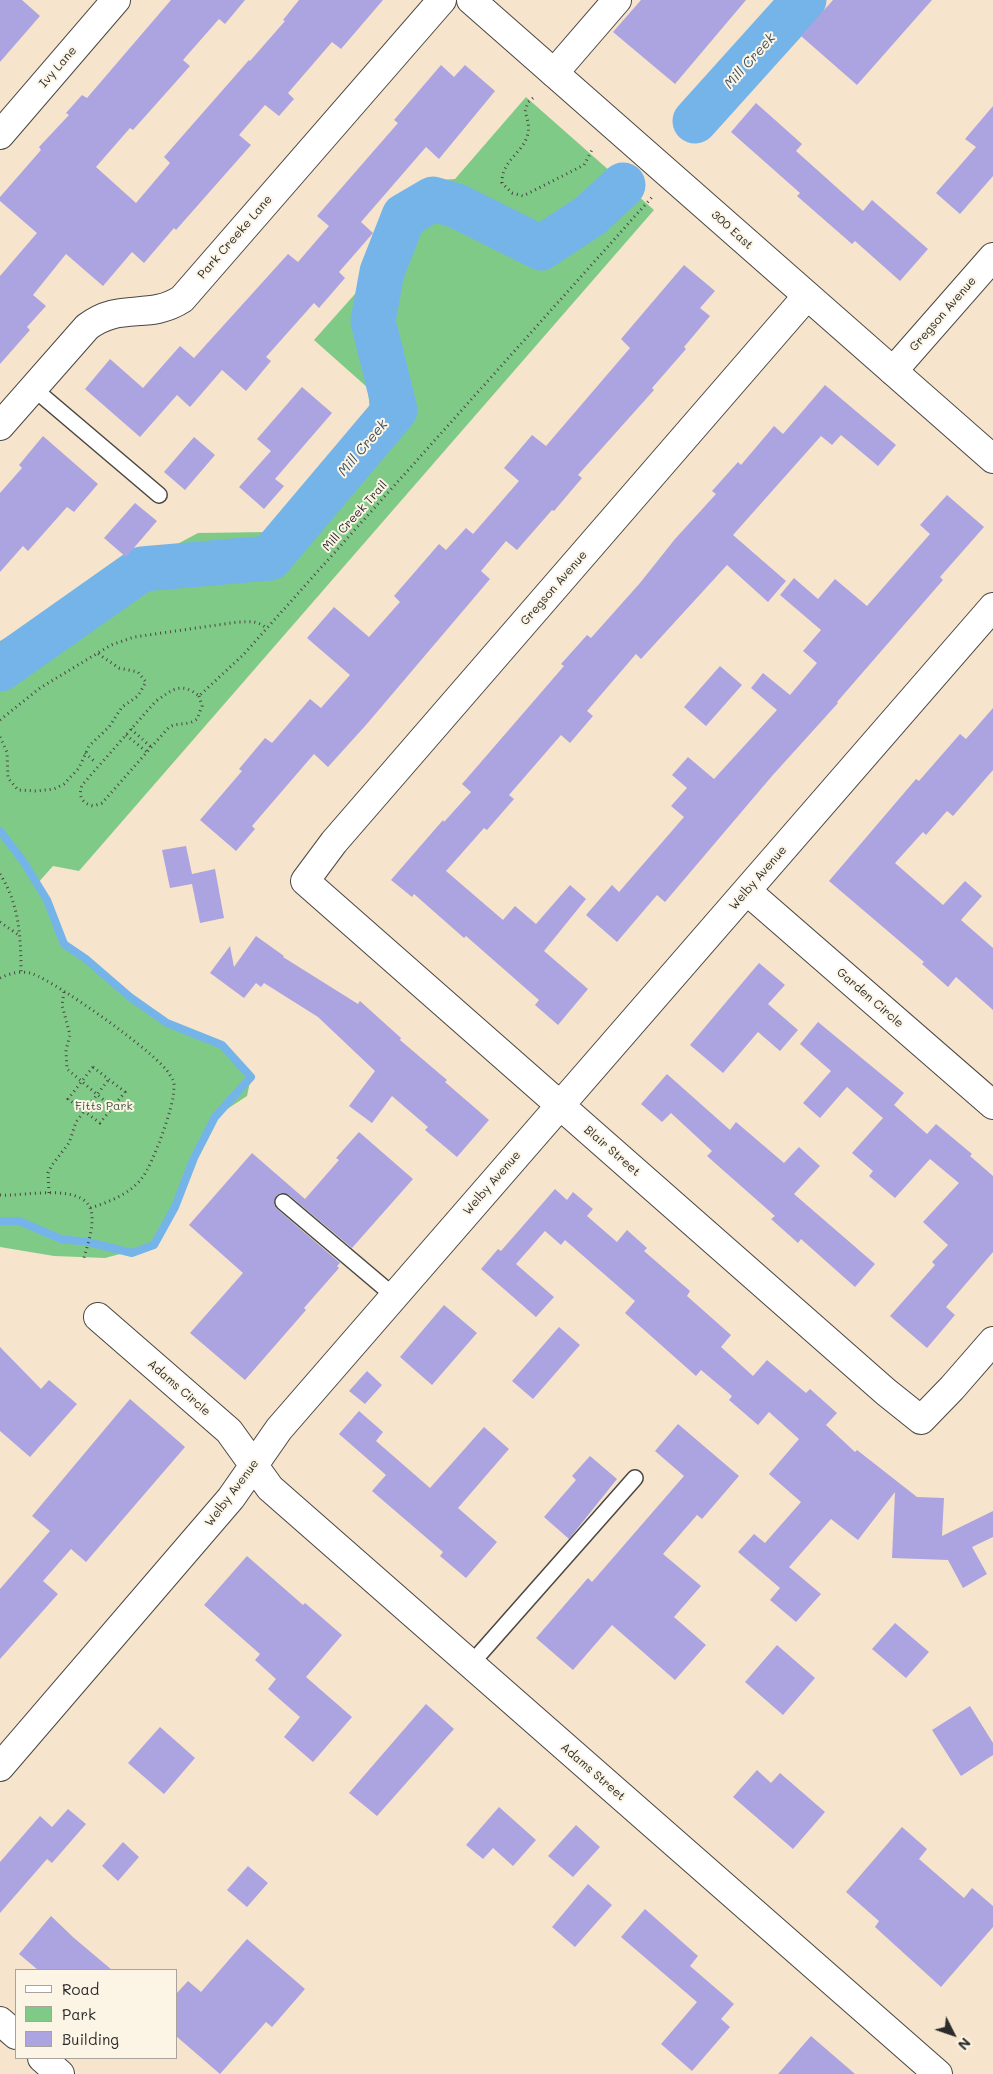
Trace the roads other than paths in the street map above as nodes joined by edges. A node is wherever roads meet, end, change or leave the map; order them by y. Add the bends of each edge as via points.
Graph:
1 (116, 0) edge
2 (442, 0) edge
3 (471, 0) edge
4 (617, 0) edge
5 (554, 73) junction
6 (0, 135) edge
7 (993, 256) edge
8 (807, 296) junction
9 (893, 371) junction
10 (34, 388) junction
11 (0, 426) edge
12 (993, 459) edge
13 (159, 495) dead end
14 (993, 607) edge
15 (305, 881) joint
16 (747, 891) junction
17 (993, 1104) edge
18 (560, 1105) junction
19 (283, 1202) dead end
20 (394, 1296) junction
21 (98, 1317) dead end
22 (993, 1341) edge
23 (254, 1464) junction
24 (635, 1478) dead end
25 (470, 1664) junction
26 (0, 1766) edge
27 (0, 2021) edge
28 (15, 2034) edge
29 (43, 2059) edge
30 (60, 2074) edge
31 (938, 2074) edge

1 - 6 street, Ivy Lane
2 - 10 street, Park Creeke Lane via 182,299 163,309 125,311 97,320
3 - 5 street, 300 East
4 - 5 street
5 - 8 street, 300 East
7 - 9 street, Gregson Avenue
8 - 9 street, 300 East
8 - 15 street, Gregson Avenue via 334,842
9 - 12 street, 300 East
10 - 11 street, Park Creeke Lane
10 - 13 lane
14 - 16 street, Welby Avenue
15 - 18 street, Blair Street
16 - 17 street, Garden Circle
16 - 18 street, Welby Avenue
18 - 20 street, Welby Avenue
18 - 22 street, Blair Street via 921,1420
19 - 20 lane
20 - 23 street, Welby Avenue via 279,1429
21 - 23 street, Adams Circle via 229,1431
23 - 25 street, Adams Street via 270,1488
23 - 26 street, Welby Avenue via 231,1498
24 - 25 lane
25 - 31 street, Adams Street
27 - 28 street
29 - 30 street

